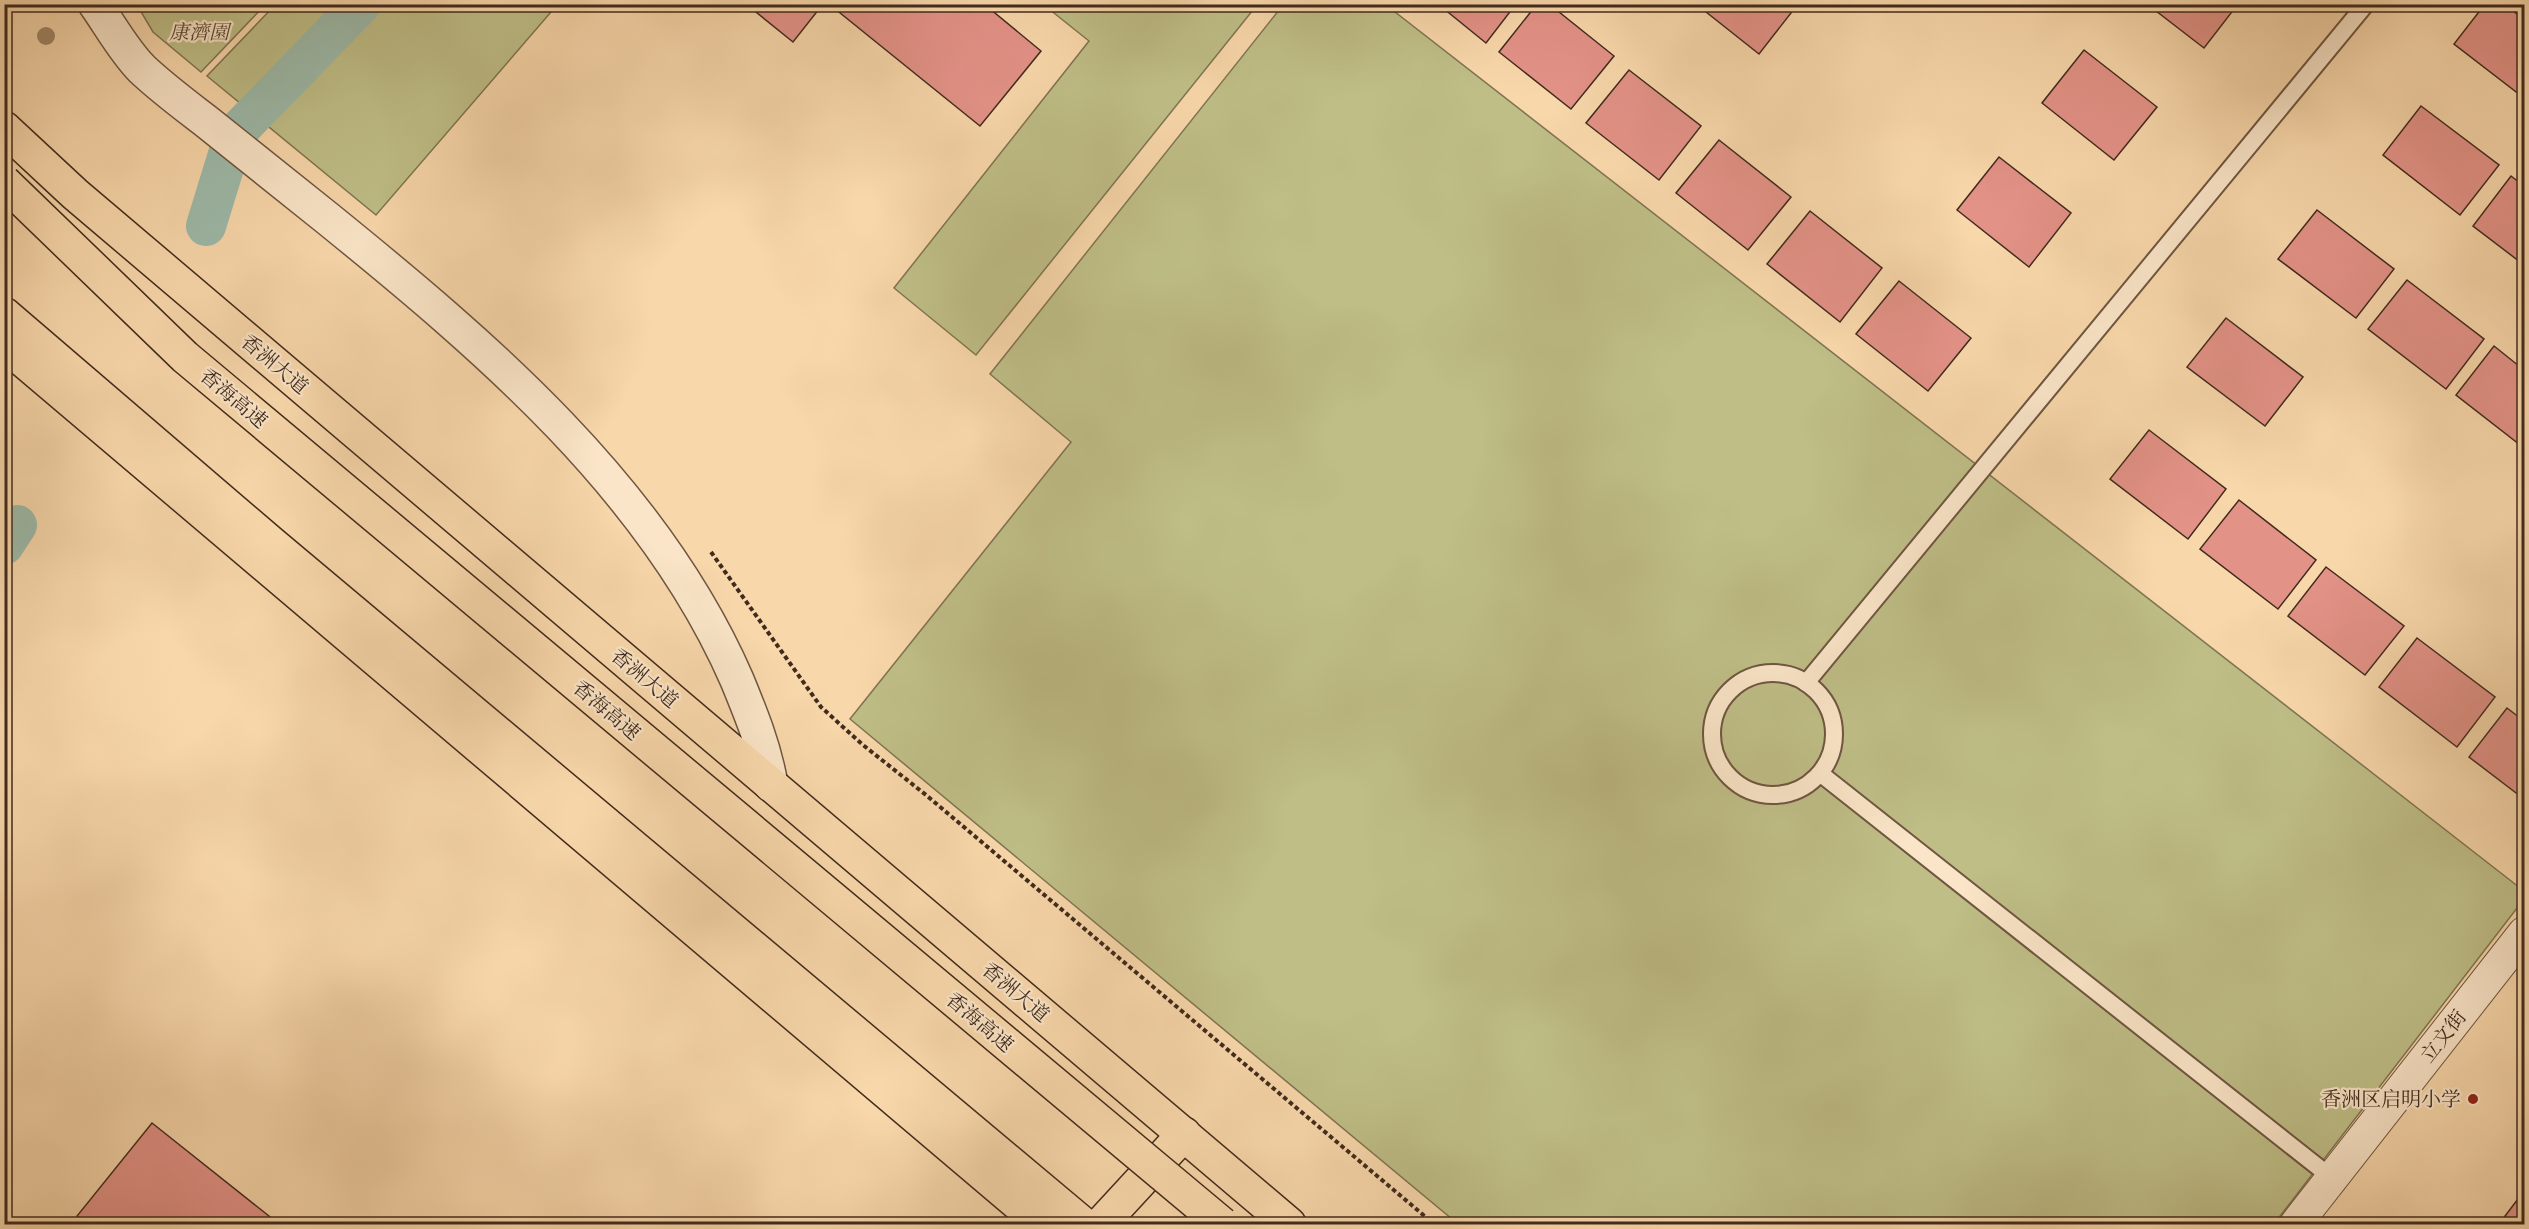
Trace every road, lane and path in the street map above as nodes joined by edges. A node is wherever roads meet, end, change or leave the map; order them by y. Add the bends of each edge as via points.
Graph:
1 (95, 4) edge
2 (2366, 4) edge
3 (4, 128) edge
4 (4, 182) edge
5 (4, 314) edge
6 (4, 344) edge
7 (709, 549) dead end
8 (1806, 683) junction
9 (1821, 774) junction
10 (771, 785) junction
11 (2524, 933) edge
12 (1184, 1134) junction
13 (2332, 1178) junction
14 (1042, 1224) edge
15 (1083, 1224) edge
16 (1101, 1224) edge
17 (1222, 1224) edge
18 (1289, 1224) edge
19 (1434, 1224) edge
20 (2296, 1224) edge

1 - 10 street via 140,67 392,271 516,381 603,473 680,576 720,642 748,707
2 - 8 lane
3 - 10 highway, 香洲大道 via 75,194
4 - 17 highway, 香海高速, bridge via 185,357
5 - 15 highway
6 - 14 highway
7 - 19 path via 820,707
8 - 9 lane via 1822,697 1832,716 1835,736
8 - 9 lane via 1789,675 1750,677 1720,703 1713,721 1712,741 1716,760 1728,776 1744,789 1764,796 1785,795 1805,787
9 - 13 lane
10 - 12 highway, 香洲大道
11 - 13 street, 立文街
12 - 16 highway
12 - 18 highway, 香洲大道
13 - 20 street, 立文街

